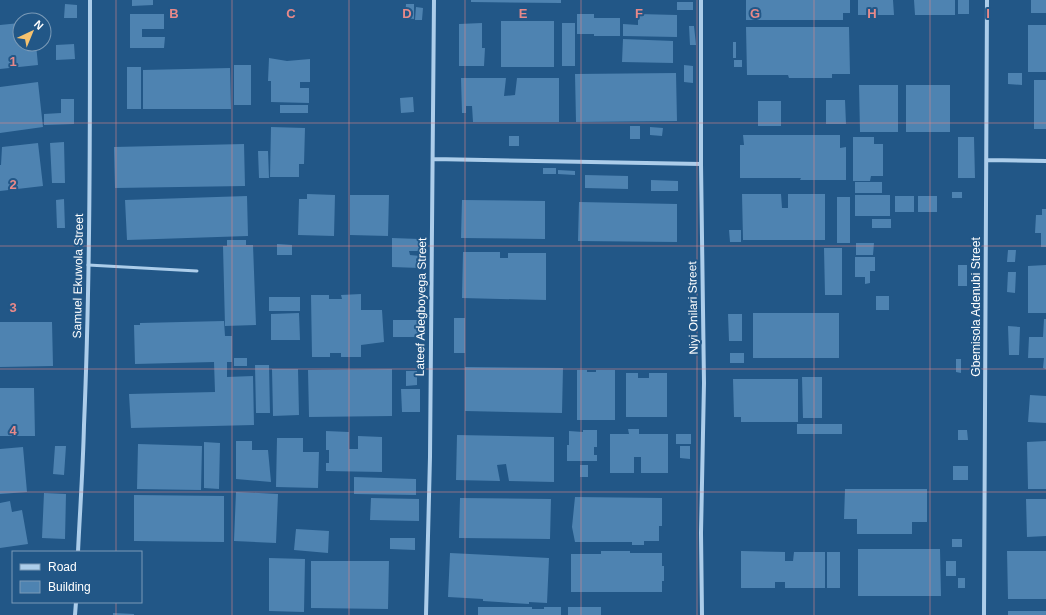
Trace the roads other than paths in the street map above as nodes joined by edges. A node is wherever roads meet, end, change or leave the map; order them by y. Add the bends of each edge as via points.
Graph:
1 (90, 0) edge
2 (434, 0) edge
3 (701, 0) edge
4 (988, 0) edge
5 (433, 159) junction
6 (987, 160) junction
7 (1046, 161) edge
8 (701, 164) junction
9 (88, 265) junction
10 (197, 271) dead end
11 (78, 551) edge
12 (76, 603) edge
13 (75, 615) edge
14 (426, 615) edge
15 (702, 615) edge
16 (984, 615) edge

1 - 9 street, Samuel Ekuwola Street
2 - 5 street, Lateef Adegboyega Street
3 - 8 street, Niyi Onilari Street
4 - 6 street, Gbemisola Adenubi Street
5 - 8 street
5 - 14 street, Lateef Adegboyega Street
6 - 7 street
6 - 16 street, Gbemisola Adenubi Street
8 - 15 street, Niyi Onilari Street via 704,383
9 - 10 lane
9 - 11 street, Samuel Ekuwola Street
12 - 13 street

